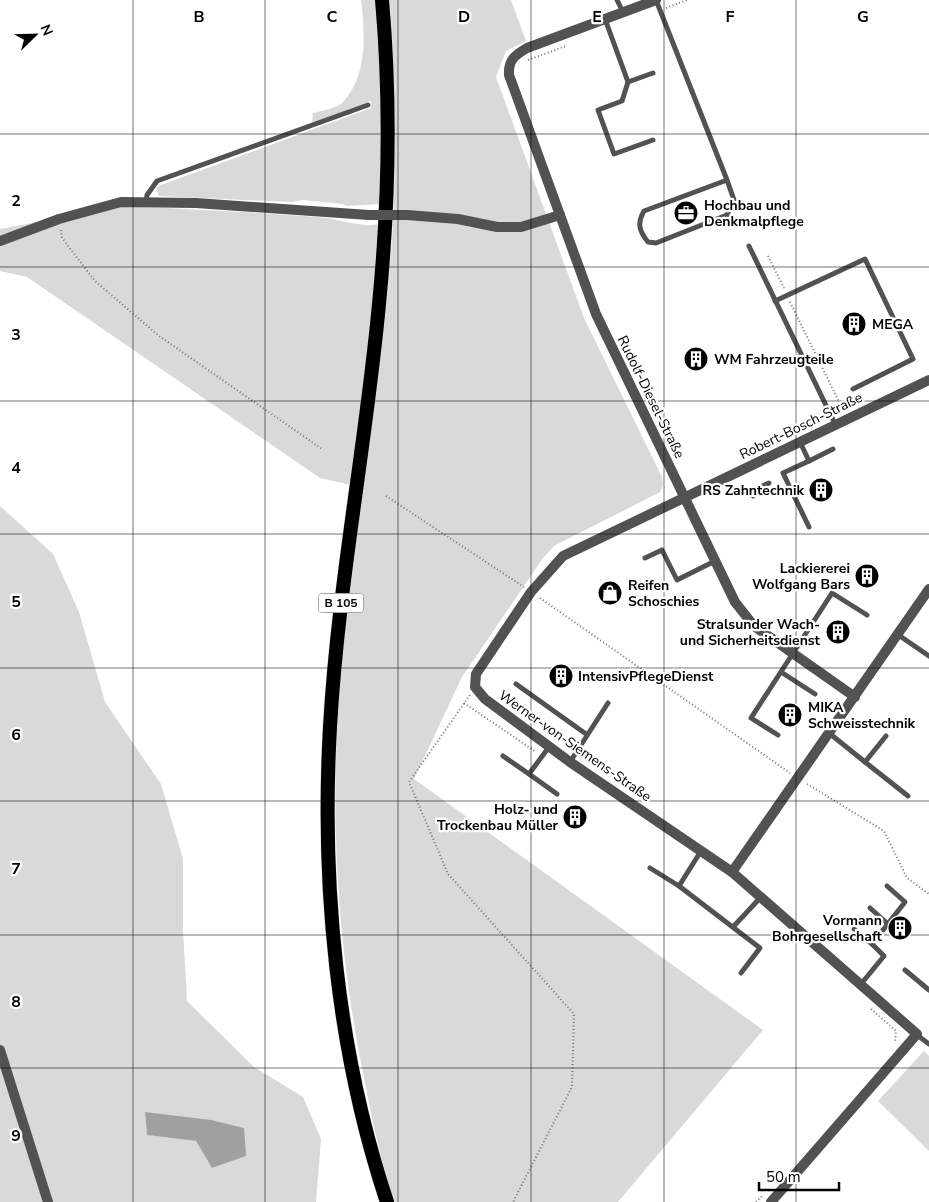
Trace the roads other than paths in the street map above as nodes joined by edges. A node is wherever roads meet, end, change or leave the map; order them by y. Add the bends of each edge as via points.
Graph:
1 (382, 0) edge
2 (616, 0) edge
3 (656, 0) edge
4 (623, 12) junction
5 (605, 19) junction
6 (653, 73) dead end
7 (628, 82) junction
8 (368, 105) dead end
9 (652, 140) dead end
10 (727, 180) junction
11 (146, 202) junction
12 (560, 215) junction
13 (0, 241) edge
14 (749, 246) dead end
15 (775, 301) junction
16 (929, 380) edge
17 (853, 389) dead end
18 (836, 424) junction
19 (799, 442) junction
20 (833, 449) dead end
21 (808, 461) junction
22 (768, 483) dead end
23 (753, 496) dead end
24 (685, 498) junction
25 (809, 527) dead end
26 (645, 558) dead end
27 (715, 561) junction
28 (929, 589) edge
29 (866, 615) dead end
30 (896, 634) junction
31 (792, 654) junction
32 (929, 656) edge
33 (781, 672) junction
34 (516, 684) dead end
35 (815, 694) dead end
36 (855, 697) junction
37 (608, 703) dead end
38 (829, 733) junction
39 (586, 734) junction
40 (778, 735) dead end
41 (886, 736) dead end
42 (549, 746) junction
43 (503, 756) dead end
44 (570, 762) junction
45 (865, 762) junction
46 (529, 774) junction
47 (557, 794) dead end
48 (908, 796) dead end
49 (702, 851) junction
50 (650, 868) dead end
51 (732, 872) junction
52 (679, 886) junction
53 (887, 886) dead end
54 (762, 896) junction
55 (870, 908) dead end
56 (888, 924) junction
57 (733, 928) junction
58 (854, 929) dead end
59 (872, 944) junction
60 (905, 970) dead end
61 (741, 973) dead end
62 (861, 985) junction
63 (929, 990) edge
64 (917, 1034) junction
65 (929, 1044) edge
66 (0, 1050) edge
67 (44, 1199) edge
68 (387, 1202) edge
69 (771, 1202) edge

1 - 68 highway, B 105 via 388,128 384,238 371,381 336,654 328,778 331,897 345,1019 370,1141
2 - 4 lane
3 - 4 street
3 - 10 lane
4 - 5 street
5 - 7 lane
5 - 12 street, Rudolf-Diesel-Straße via 527,48 515,55 509,65 509,75
6 - 7 lane
7 - 9 lane via 622,101 598,110 614,154
8 - 11 lane via 157,182
10 - 10 lane via 734,200 727,215 656,243 648,242 640,233 638,220 644,211
11 - 12 street, bridge via 458,219 497,227 522,227
11 - 13 street via 121,202 59,219
12 - 24 street, Rudolf-Diesel-Straße via 596,314
14 - 15 lane
15 - 17 lane via 865,258 913,359
15 - 18 lane
16 - 18 street, Robert-Bosch-Straße
18 - 19 street, Robert-Bosch-Straße
19 - 21 lane
19 - 24 street, Robert-Bosch-Straße
20 - 21 lane
21 - 25 lane via 783,473
22 - 23 lane via 756,490
24 - 27 street, Rudolf-Diesel-Straße
24 - 42 street, Werner-von-Siemens-Straße via 563,556 532,592 476,674 475,686 484,699
26 - 27 lane via 662,550 677,580
27 - 31 street, Rudolf-Diesel-Straße via 745,616
28 - 30 street
29 - 31 lane via 832,593
30 - 32 lane
30 - 36 street
31 - 33 lane
31 - 36 street, Rudolf-Diesel-Straße
33 - 35 lane
33 - 40 lane via 751,718
34 - 39 lane
36 - 38 street
37 - 39 lane
38 - 45 lane
38 - 51 street
39 - 44 lane
41 - 45 lane
42 - 44 street, Werner-von-Siemens-Straße
42 - 46 lane
43 - 46 lane
44 - 49 street, Werner-von-Siemens-Straße
45 - 48 lane
46 - 47 lane
49 - 51 street, Werner-von-Siemens-Straße
49 - 52 lane
50 - 52 lane
51 - 54 street, Werner-von-Siemens-Straße
52 - 57 lane
53 - 56 lane via 905,902
54 - 57 lane
54 - 62 street, Werner-von-Siemens-Straße
55 - 56 lane
56 - 59 lane
57 - 61 lane via 760,948
58 - 59 lane
59 - 62 lane via 884,956
60 - 63 lane
62 - 64 street, Werner-von-Siemens-Straße
64 - 65 lane
64 - 69 street
66 - 67 street

